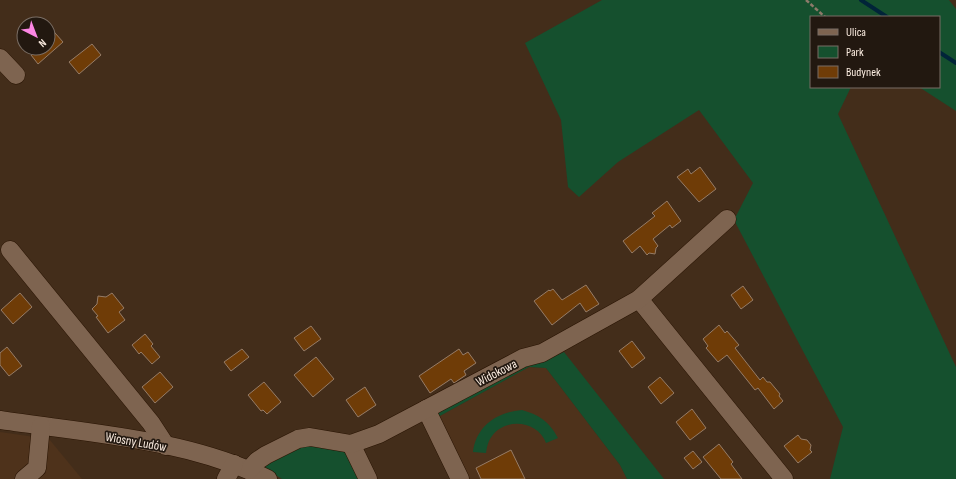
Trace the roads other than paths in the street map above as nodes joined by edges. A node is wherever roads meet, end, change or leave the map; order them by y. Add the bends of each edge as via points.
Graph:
1 (0, 58) edge
2 (16, 75) dead end
3 (727, 219) dead end
4 (10, 250) dead end
5 (639, 299) junction
6 (426, 409) junction
7 (0, 420) edge
8 (41, 426) junction
9 (351, 444) junction
10 (166, 446) junction
11 (236, 471) edge
12 (24, 479) edge
13 (268, 479) edge
14 (368, 479) edge
15 (460, 479) edge
16 (784, 479) edge

1 - 2 street
3 - 5 street, Widokowa
4 - 10 street via 151,423
5 - 6 street, Widokowa via 542,353 524,358
5 - 16 street
6 - 9 street, Widokowa via 379,434
6 - 15 street
7 - 8 street, Wiosny Ludów
8 - 10 street, Wiosny Ludów
8 - 12 street via 37,468
9 - 11 street, Widokowa via 310,437 298,439
9 - 14 street
10 - 11 street, Wiosny Ludów via 201,453
11 - 13 street, Wiosny Ludów

